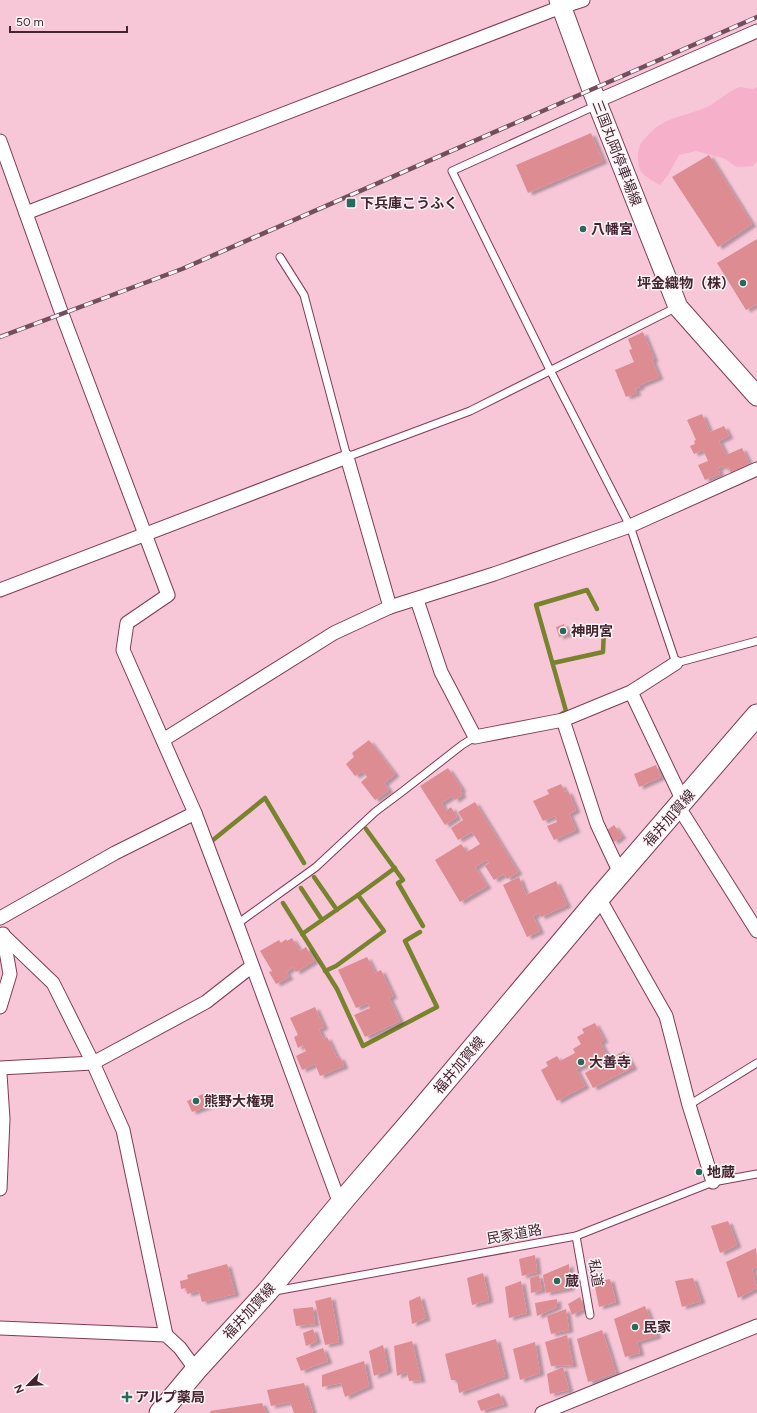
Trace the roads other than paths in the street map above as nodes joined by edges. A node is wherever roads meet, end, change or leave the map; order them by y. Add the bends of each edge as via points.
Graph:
1 (583, 0) edge
2 (560, 4) edge
3 (757, 31) edge
4 (597, 102) junction
5 (0, 141) edge
6 (26, 212) junction
7 (280, 257) dead end
8 (678, 307) junction
9 (550, 370) junction
10 (757, 396) edge
11 (346, 457) junction
12 (757, 469) edge
13 (630, 526) junction
14 (145, 535) junction
15 (0, 590) edge
16 (417, 600) junction
17 (390, 607) junction
18 (757, 641) edge
19 (676, 663) junction
20 (631, 692) junction
21 (757, 715) edge
22 (563, 720) junction
23 (475, 737) junction
24 (163, 740) junction
25 (681, 803) junction
26 (195, 813) junction
27 (620, 873) junction
28 (599, 898) junction
29 (0, 918) edge
30 (237, 924) junction
31 (1, 929) edge
32 (757, 932) edge
33 (252, 966) junction
34 (0, 1007) edge
35 (93, 1062) junction
36 (757, 1062) edge
37 (0, 1068) edge
38 (0, 1074) edge
39 (689, 1105) junction
40 (757, 1174) edge
41 (713, 1182) junction
42 (0, 1189) edge
43 (340, 1204) junction
44 (576, 1236) junction
45 (267, 1292) junction
46 (590, 1315) dead end
47 (757, 1326) edge
48 (0, 1328) edge
49 (166, 1336) junction
50 (196, 1370) junction
51 (166, 1410) edge
52 (542, 1413) edge

1 - 2 street
2 - 4 main road, 三国丸岡停車場線
2 - 6 street
3 - 4 street
4 - 8 main road, 三国丸岡停車場線
4 - 9 lane via 452,171
5 - 6 street
6 - 14 street via 64,322
7 - 11 lane via 304,295
8 - 9 lane
8 - 10 main road, 三国丸岡停車場線
9 - 11 lane via 470,411
9 - 13 lane
11 - 14 street
11 - 17 street
12 - 13 street
13 - 16 street
13 - 19 lane
14 - 15 street
14 - 24 street via 168,595 127,622 123,650
16 - 17 street
16 - 23 street via 441,672
17 - 24 street via 334,633
18 - 19 lane
19 - 20 street
20 - 22 street
20 - 25 street
21 - 25 main road, 福井加賀線
22 - 23 street
22 - 27 street via 597,824
23 - 30 lane via 375,812 316,867
24 - 26 street
25 - 27 main road, 福井加賀線
25 - 32 street
26 - 29 street via 115,853
26 - 30 street
27 - 28 main road, 福井加賀線
28 - 39 street via 666,1016
28 - 43 main road, 福井加賀線
30 - 33 street
31 - 34 street via 10,974
31 - 35 street via 53,983
33 - 35 street via 206,1002
33 - 43 street
35 - 37 street
35 - 49 street via 123,1130
36 - 39 lane
38 - 42 street via 3,1119
39 - 41 street
40 - 41 lane, 民家道路
41 - 44 lane, 民家道路
43 - 45 main road, 福井加賀線
44 - 45 lane, 民家道路
44 - 46 lane, 私道
45 - 50 main road, 福井加賀線
47 - 52 street
48 - 49 street
49 - 50 street via 180,1348
50 - 51 main road, 福井加賀線

